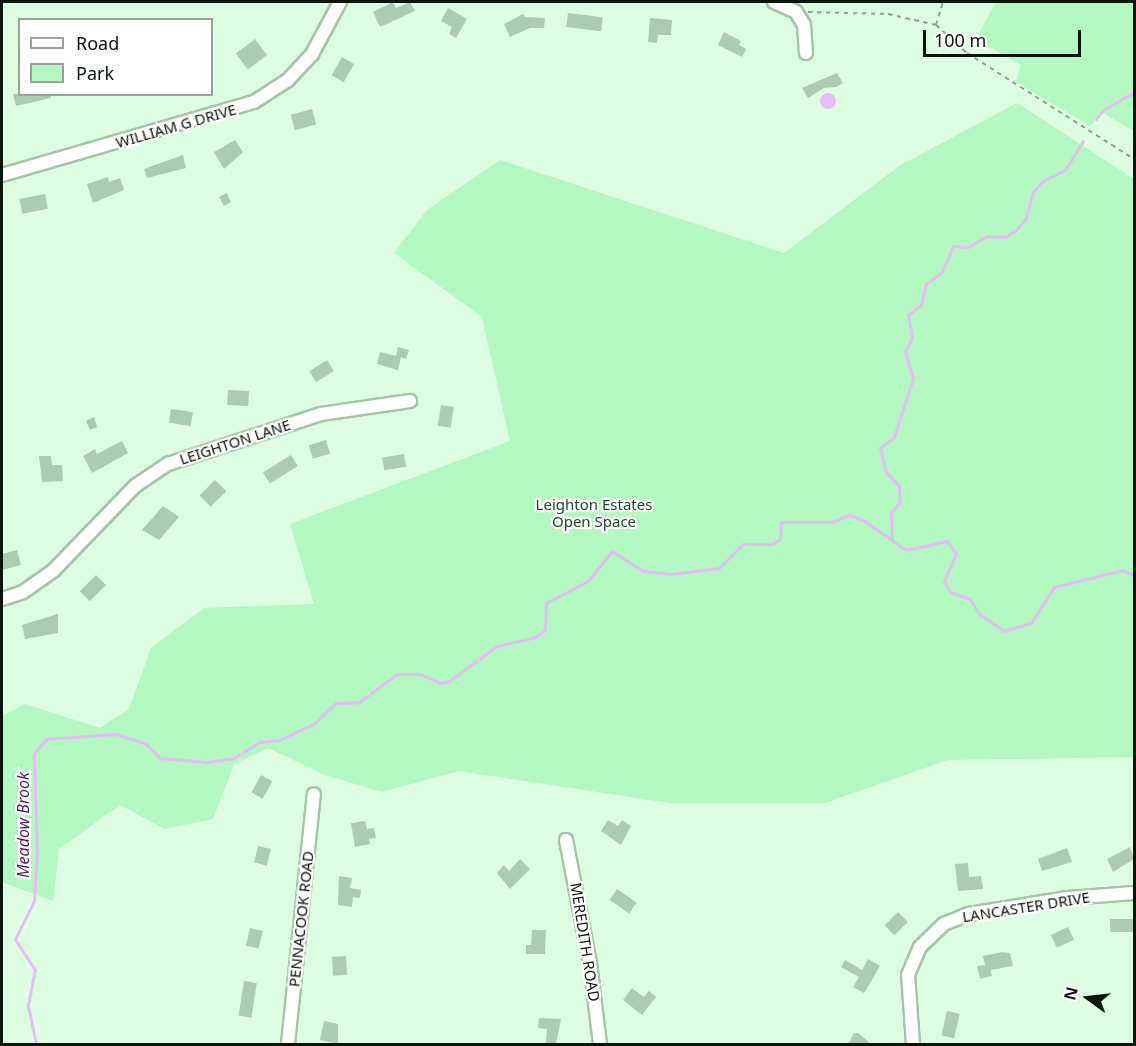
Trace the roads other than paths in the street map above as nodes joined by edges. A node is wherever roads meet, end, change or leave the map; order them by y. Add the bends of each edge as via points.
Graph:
1 (340, 2) edge
2 (774, 2) edge
3 (806, 53) dead end
4 (2, 175) edge
5 (410, 401) dead end
6 (2, 599) edge
7 (314, 794) dead end
8 (566, 840) dead end
9 (1134, 893) edge
10 (288, 1044) edge
11 (600, 1044) edge
12 (913, 1044) edge

1 - 4 street, WILLIAM G DRIVE via 312,54 288,80 254,102 225,114
2 - 3 street via 796,12 804,25
5 - 6 street, LEIGHTON LANE via 321,414 168,464 135,486 53,570 23,592
7 - 10 street, PENNACOOK ROAD
8 - 11 street, MEREDITH ROAD via 590,963
9 - 12 street, LANCASTER DRIVE via 1068,898 969,914 944,924 920,947 908,975

